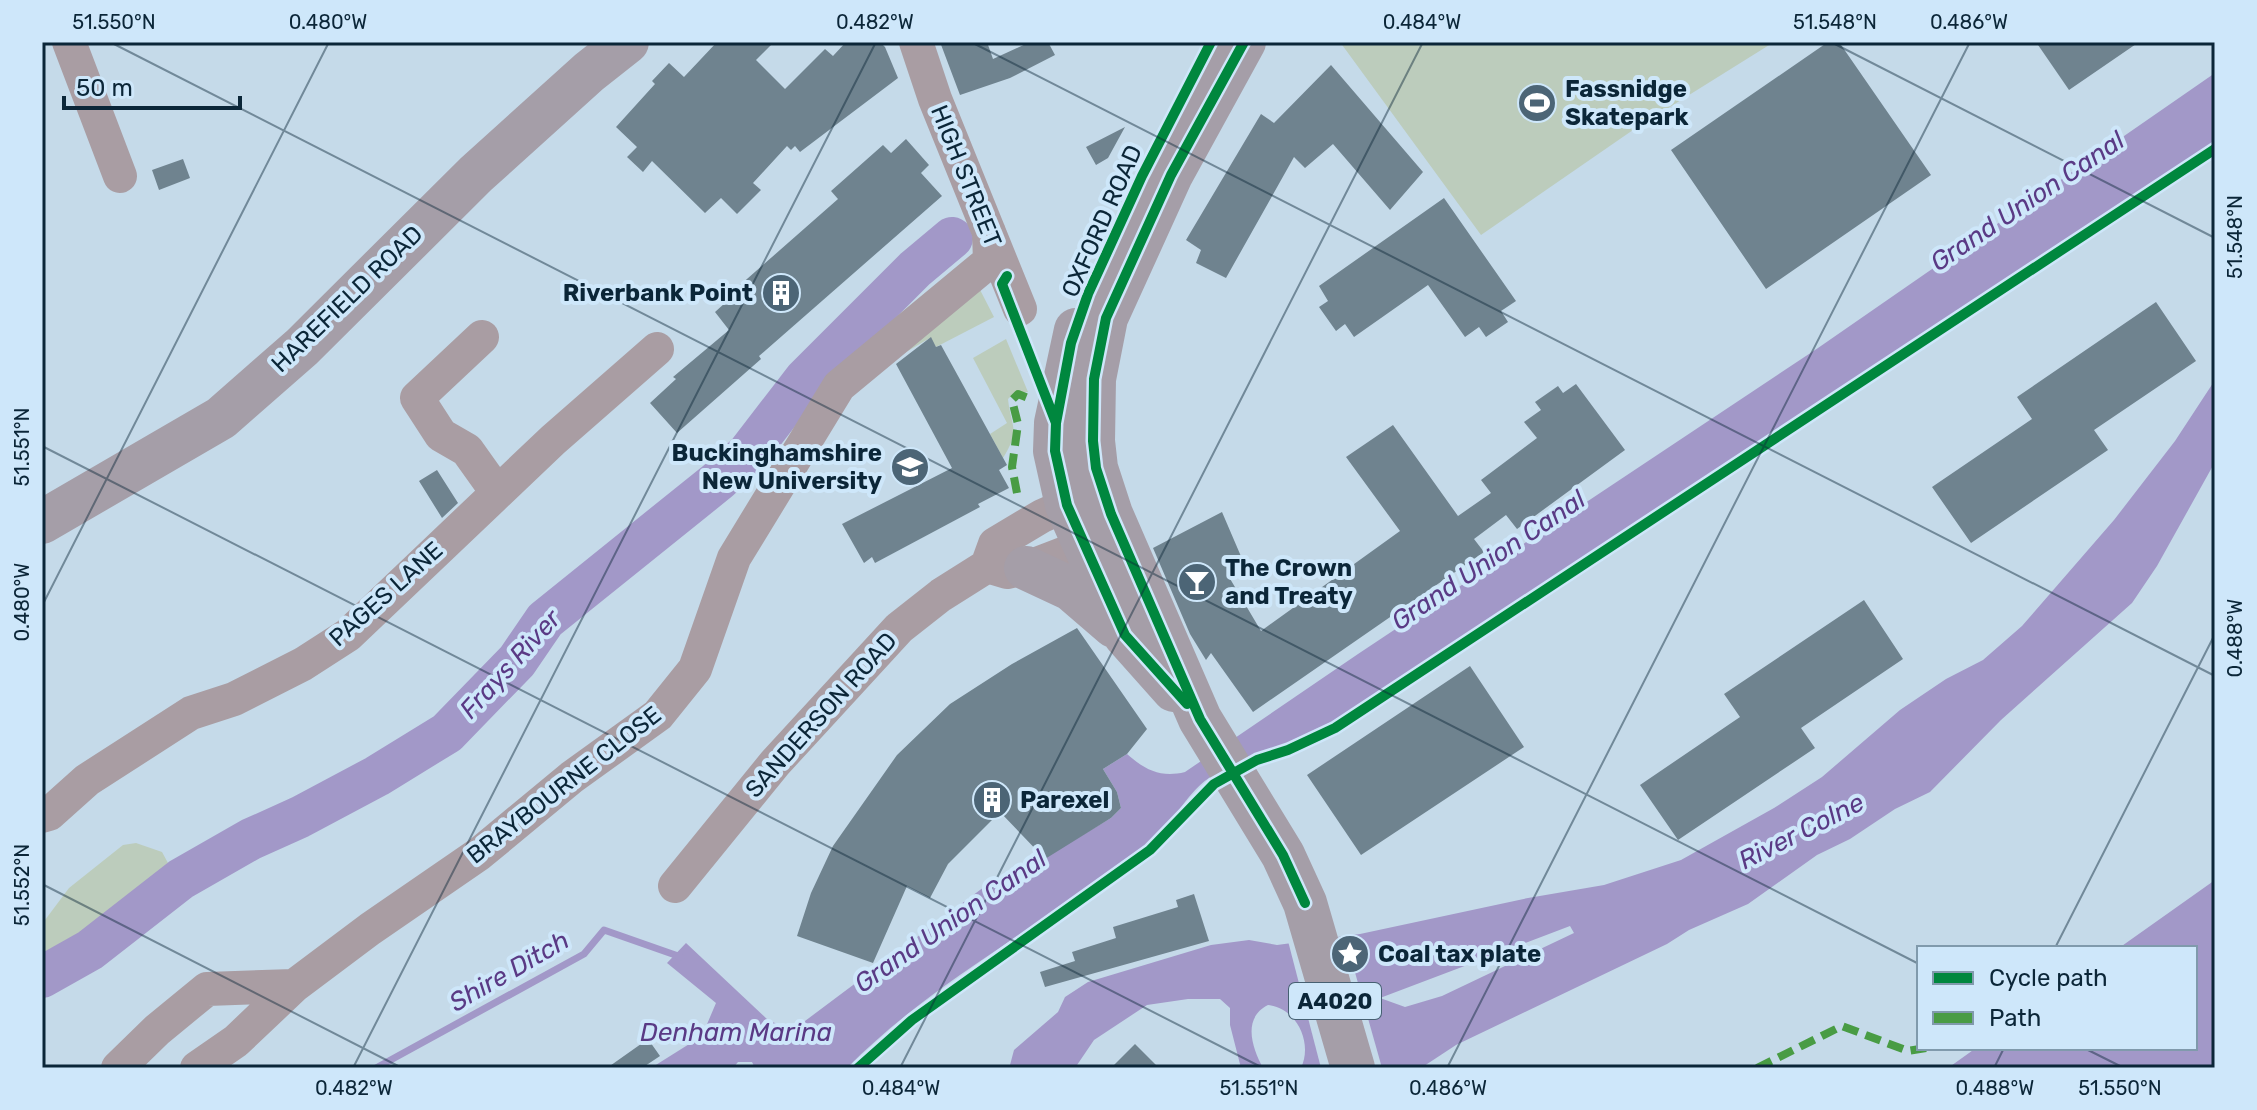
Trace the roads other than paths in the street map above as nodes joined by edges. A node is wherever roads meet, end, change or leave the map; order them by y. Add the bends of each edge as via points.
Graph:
1 (69, 42) edge
2 (627, 42) edge
3 (916, 42) edge
4 (1211, 42) edge
5 (1244, 42) edge
6 (120, 176) dead end
7 (989, 232) junction
8 (1020, 309) dead end
9 (482, 337) dead end
10 (657, 349) dead end
11 (497, 492) junction
12 (1067, 505) junction
13 (43, 519) edge
14 (1098, 530) junction
15 (1006, 567) junction
16 (1125, 635) junction
17 (1200, 719) junction
18 (42, 816) edge
19 (675, 886) dead end
20 (294, 986) junction
21 (118, 1068) edge
22 (197, 1068) edge
23 (1353, 1068) edge

1 - 6 street
2 - 13 main road, HAREFIELD ROAD via 476,174 302,347 221,418
3 - 7 street, HIGH STREET
4 - 12 main road, OXFORD ROAD / A4020 via 1142,176 1071,343 1055,451
5 - 14 main road, OXFORD ROAD / A4020 via 1171,175 1106,318 1094,379
7 - 8 street, HIGH STREET
7 - 20 street, BRAYBOURNE CLOSE via 990,261 839,386 734,558 695,669 658,715 479,854
9 - 11 street via 417,398 441,435 467,450
10 - 11 street, PAGES LANE
11 - 18 street, PAGES LANE via 348,635 234,699 191,713 87,780
12 - 14 main road, OXFORD ROAD / A4020
12 - 15 street via 995,544
14 - 15 street
14 - 16 main road, OXFORD ROAD / A4020 via 1092,565
14 - 17 main road, OXFORD ROAD / A4020
15 - 16 main road via 1071,589
15 - 19 street, SANDERSON ROAD via 941,595 899,628 775,763
16 - 17 main road, OXFORD ROAD / A4020
17 - 23 main road, OXFORD ROAD / A4020 via 1294,880
20 - 21 street via 207,989
20 - 22 street, BRAYBOURNE CLOSE via 236,1041

